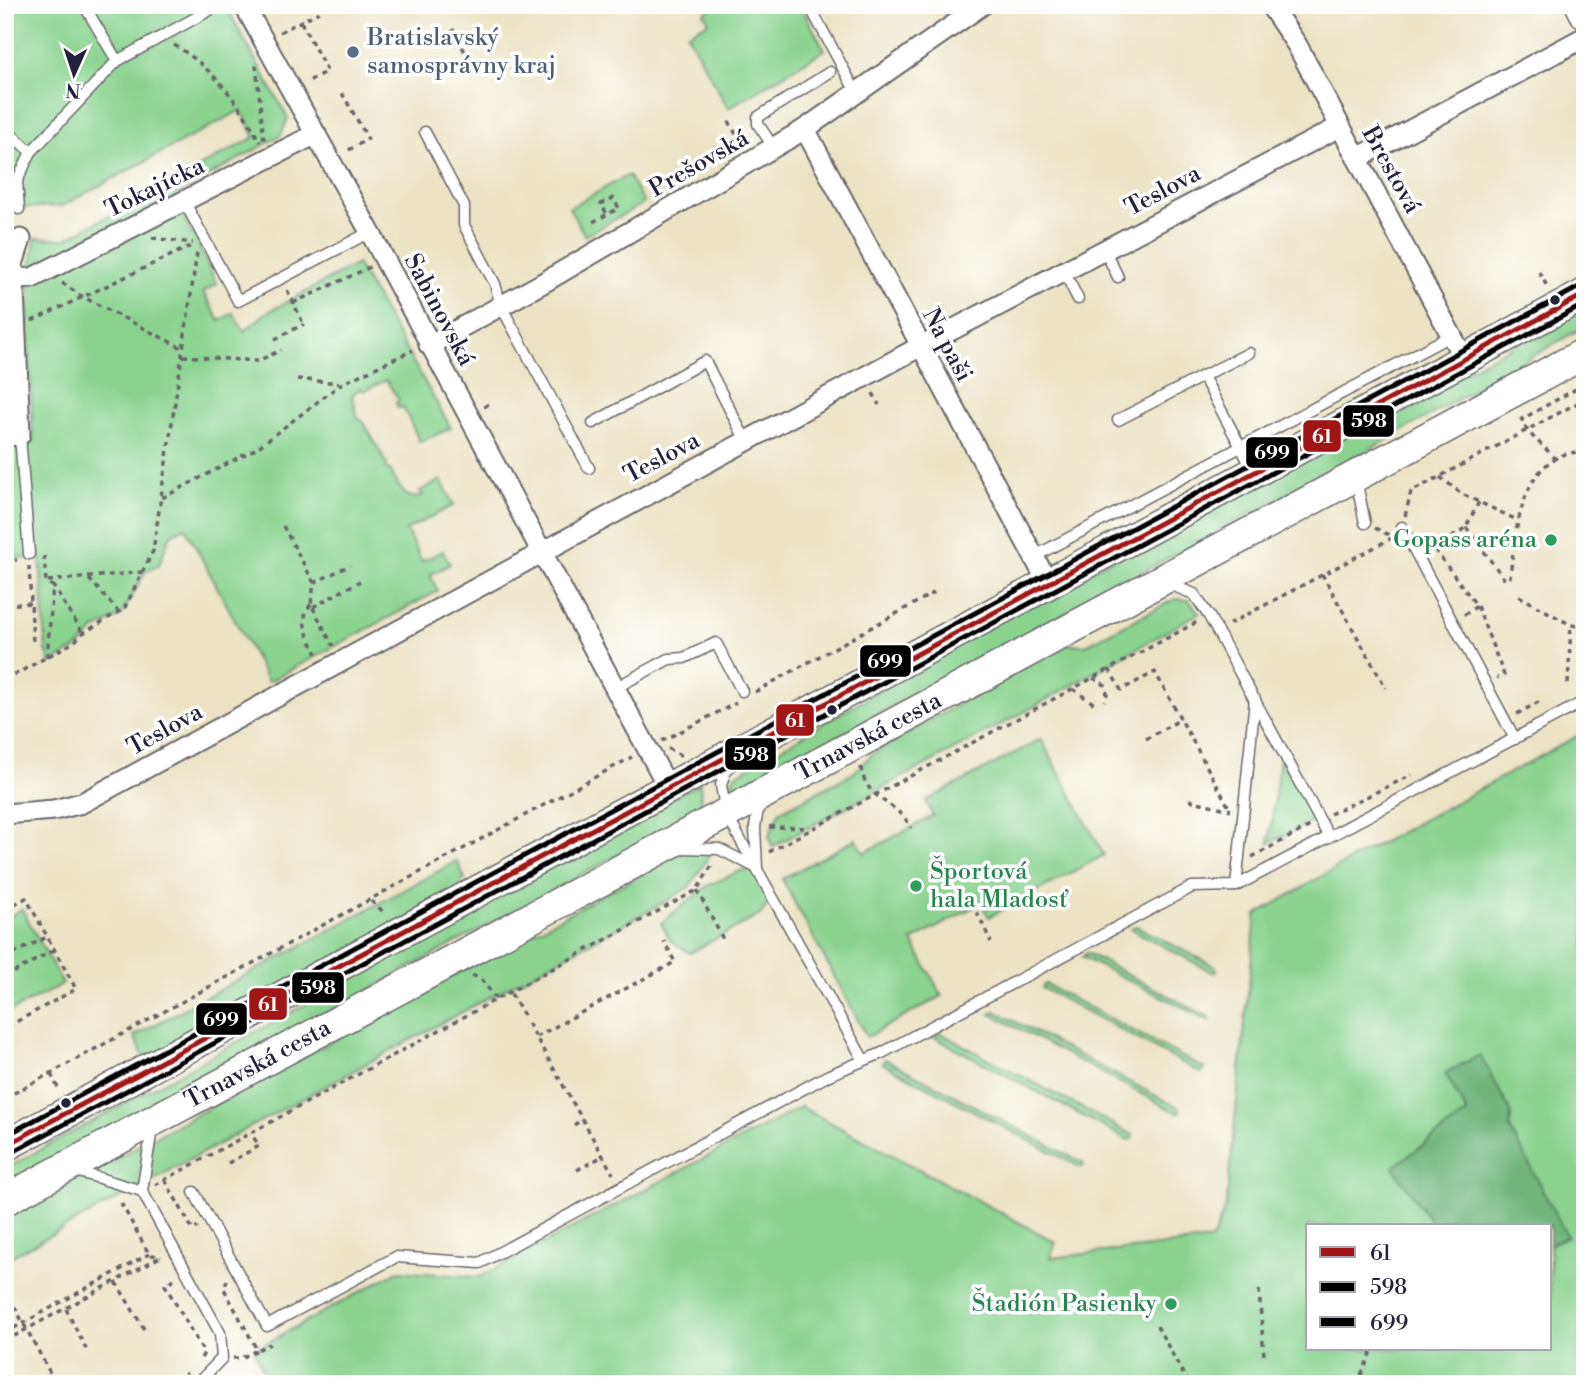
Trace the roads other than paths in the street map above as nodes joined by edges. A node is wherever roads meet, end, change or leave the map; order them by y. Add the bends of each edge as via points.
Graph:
1 (84, 5) edge
2 (219, 5) edge
3 (244, 5) edge
4 (809, 5) edge
5 (982, 5) edge
6 (1270, 5) edge
7 (1581, 5) edge
8 (1585, 13) edge
9 (1585, 37) edge
10 (117, 61) junction
11 (830, 72) dead end
12 (857, 95) junction
13 (1339, 127) junction
14 (5, 129) edge
15 (806, 130) junction
16 (425, 132) dead end
17 (316, 134) junction
18 (774, 148) junction
19 (31, 152) junction
20 (1357, 158) junction
21 (184, 201) junction
22 (19, 209) dead end
23 (370, 232) junction
24 (21, 239) dead end
25 (1104, 249) junction
26 (11, 269) edge
27 (1064, 271) junction
28 (1118, 277) dead end
29 (1585, 294) edge
30 (1078, 299) dead end
31 (501, 306) junction
32 (422, 347) junction
33 (919, 347) junction
34 (1459, 348) junction
35 (1249, 353) dead end
36 (1585, 353) edge
37 (1203, 376) junction
38 (1118, 420) dead end
39 (593, 423) dead end
40 (13, 435) edge
41 (746, 441) junction
42 (1247, 459) junction
43 (589, 468) dead end
44 (1355, 475) junction
45 (1365, 523) road end
46 (1402, 527) road end
47 (540, 552) junction
48 (29, 554) road end
49 (1035, 556) junction
50 (1159, 581) junction
51 (1048, 583) junction
52 (615, 688) junction
53 (742, 691) dead end
54 (1255, 698) junction
55 (1585, 701) edge
56 (1515, 738) junction
57 (732, 753) junction
58 (668, 787) junction
59 (762, 794) junction
60 (5, 814) edge
61 (726, 814) junction
62 (1329, 837) junction
63 (663, 847) junction
64 (757, 868) junction
65 (1236, 886) junction
66 (863, 1059) junction
67 (154, 1120) junction
68 (5, 1146) edge
69 (66, 1168) junction
70 (142, 1191) junction
71 (194, 1192) dead end
72 (5, 1200) edge
73 (197, 1384) edge

1 - 10 lane
2 - 10 lane
3 - 17 street, Sabinovská
4 - 12 lane
5 - 12 street, Prešovská
6 - 13 street, Brestová via 1297,45
7 - 8 main road
9 - 20 street
10 - 19 lane
11 - 18 lane via 758,117
12 - 15 street, Prešovská
13 - 20 street, Brestová
13 - 25 street, Teslova
14 - 19 lane
15 - 18 street, Prešovská
15 - 33 street, Na paši
16 - 31 lane via 464,206 464,225 495,284
17 - 21 street, Tokajícka
17 - 23 street, Sabinovská
18 - 31 street, Prešovská
19 - 22 lane via 16,181
20 - 34 street, Brestová
21 - 23 lane via 237,301
21 - 26 street, Tokajícka via 32,278
23 - 32 street, Sabinovská
24 - 26 street
25 - 27 street, Teslova
25 - 28 lane
26 - 40 street
27 - 30 lane
27 - 33 street, Teslova
29 - 34 main road, Trnavská cesta
31 - 32 street, Prešovská
31 - 43 lane
32 - 47 street, Sabinovská
33 - 41 street, Teslova
33 - 49 street, Na paši
34 - 42 main road, Trnavská cesta
35 - 37 lane
36 - 44 main road, Trnavská cesta
37 - 38 lane
37 - 42 lane
39 - 41 lane via 705,361
40 - 48 lane
41 - 47 street, Teslova
42 - 49 lane
42 - 51 main road, Trnavská cesta
44 - 45 lane
44 - 50 main road, Trnavská cesta
46 - 56 lane
47 - 52 street, Sabinovská
47 - 60 street, Teslova via 82,803
49 - 51 street, Na paši
50 - 54 lane via 1194,594
50 - 59 main road, Trnavská cesta
51 - 57 main road, Trnavská cesta
52 - 53 lane via 669,659 684,658 716,643
52 - 58 street, Sabinovská via 655,745
54 - 62 lane
54 - 65 lane
55 - 56 lane
56 - 62 lane
57 - 58 main road, Trnavská cesta
57 - 61 lane via 721,785
58 - 68 main road, Trnavská cesta
59 - 61 main road, Trnavská cesta
59 - 64 lane via 755,827
61 - 63 main road, Trnavská cesta
61 - 64 lane
62 - 65 lane
63 - 64 lane via 719,849
63 - 67 main road, Trnavská cesta
64 - 66 lane
65 - 66 lane via 1192,887
66 - 71 lane via 480,1263 396,1257 268,1326
67 - 69 main road, Trnavská cesta
67 - 70 lane
69 - 70 lane
69 - 72 main road, Trnavská cesta
70 - 73 lane via 220,1334 222,1358

